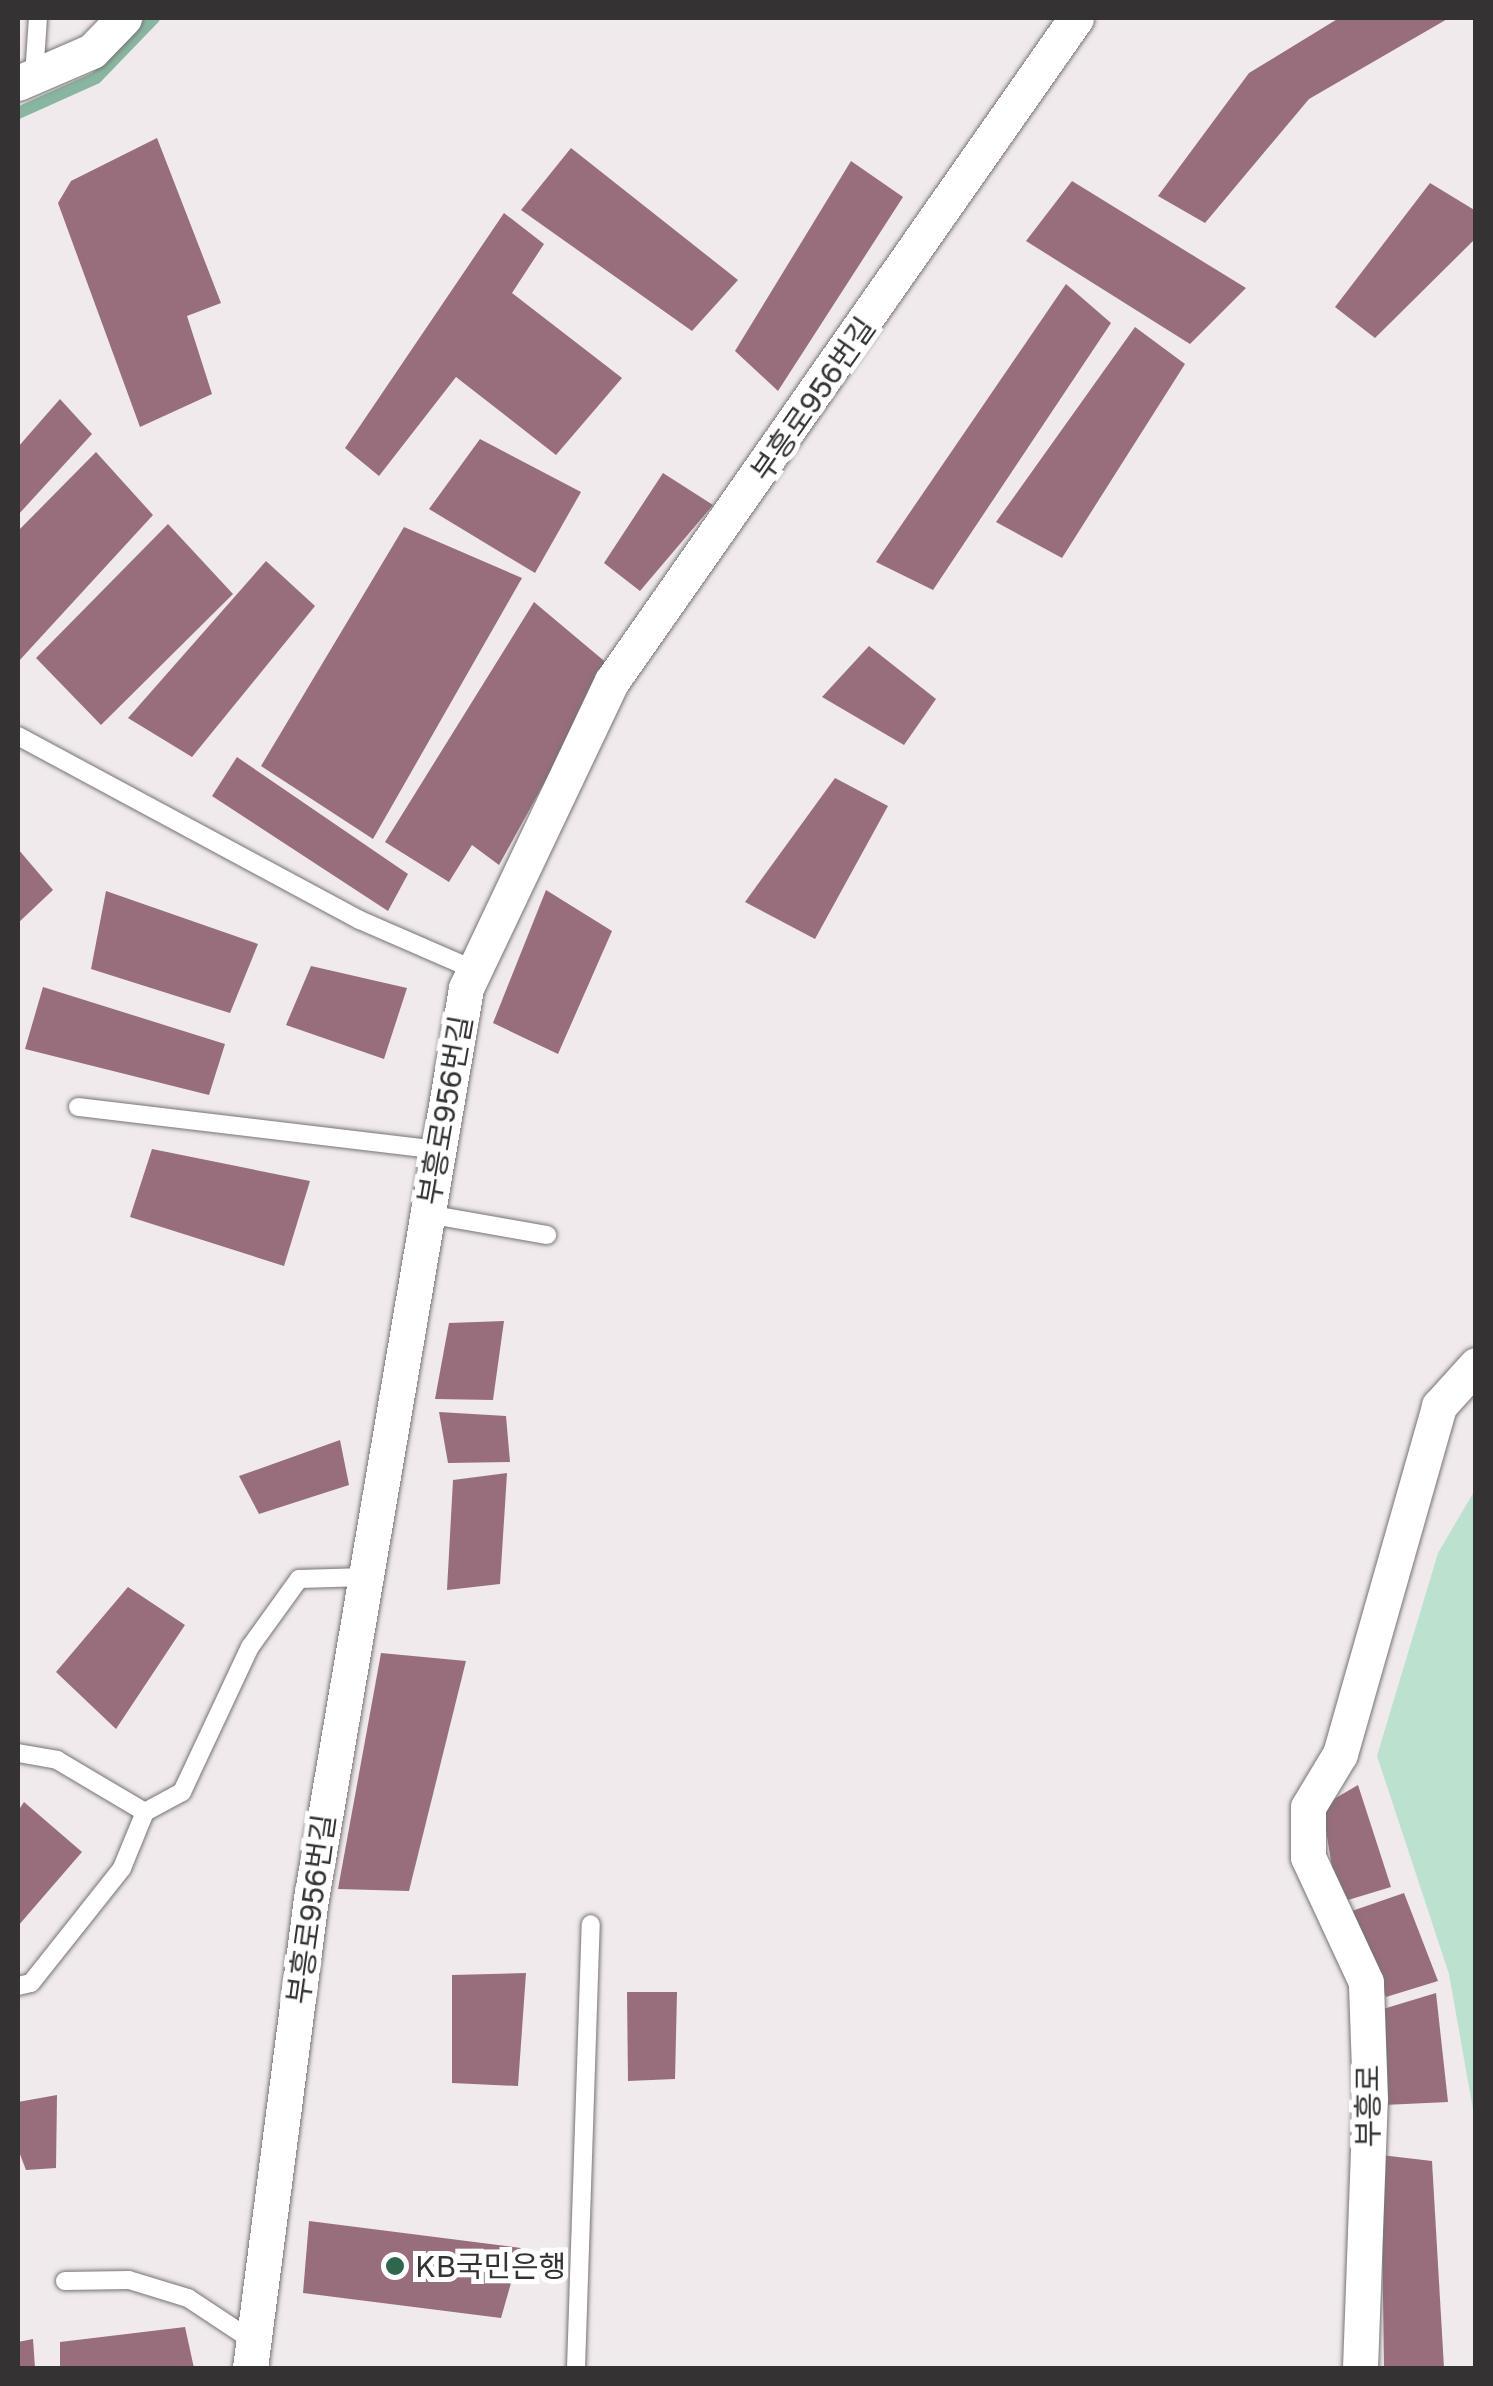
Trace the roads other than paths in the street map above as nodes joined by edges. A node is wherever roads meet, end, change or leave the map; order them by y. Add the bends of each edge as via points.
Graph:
1 (38, 18) edge
2 (124, 18) edge
3 (1076, 18) edge
4 (26, 79) edge
5 (18, 736) edge
6 (475, 970) junction
7 (78, 1107) dead end
8 (439, 1150) junction
9 (428, 1214) junction
10 (547, 1235) dead end
11 (1476, 1364) edge
12 (366, 1577) junction
13 (18, 1753) edge
14 (146, 1812) junction
15 (591, 1924) dead end
16 (18, 1986) edge
17 (64, 2281) dead end
18 (251, 2355) edge
19 (576, 2368) edge
20 (1360, 2368) edge

1 - 4 lane
2 - 4 street via 92,51
3 - 6 street, 부흥로956번길 via 612,682
5 - 6 lane via 66,768 360,920
6 - 8 street, 부흥로956번길
7 - 8 lane
8 - 9 street, 부흥로956번길
9 - 10 lane
9 - 12 street, 부흥로956번길
11 - 20 street, 부흥로 via 1439,1406 1340,1754 1308,1807 1308,1856 1366,1982 1370,2099
12 - 14 lane via 299,1579 250,1647 182,1792
12 - 18 street, 부흥로956번길 via 312,1893
13 - 14 lane via 57,1760
14 - 16 lane via 122,1868 31,1984
15 - 19 lane
17 - 18 lane via 129,2280 188,2298

